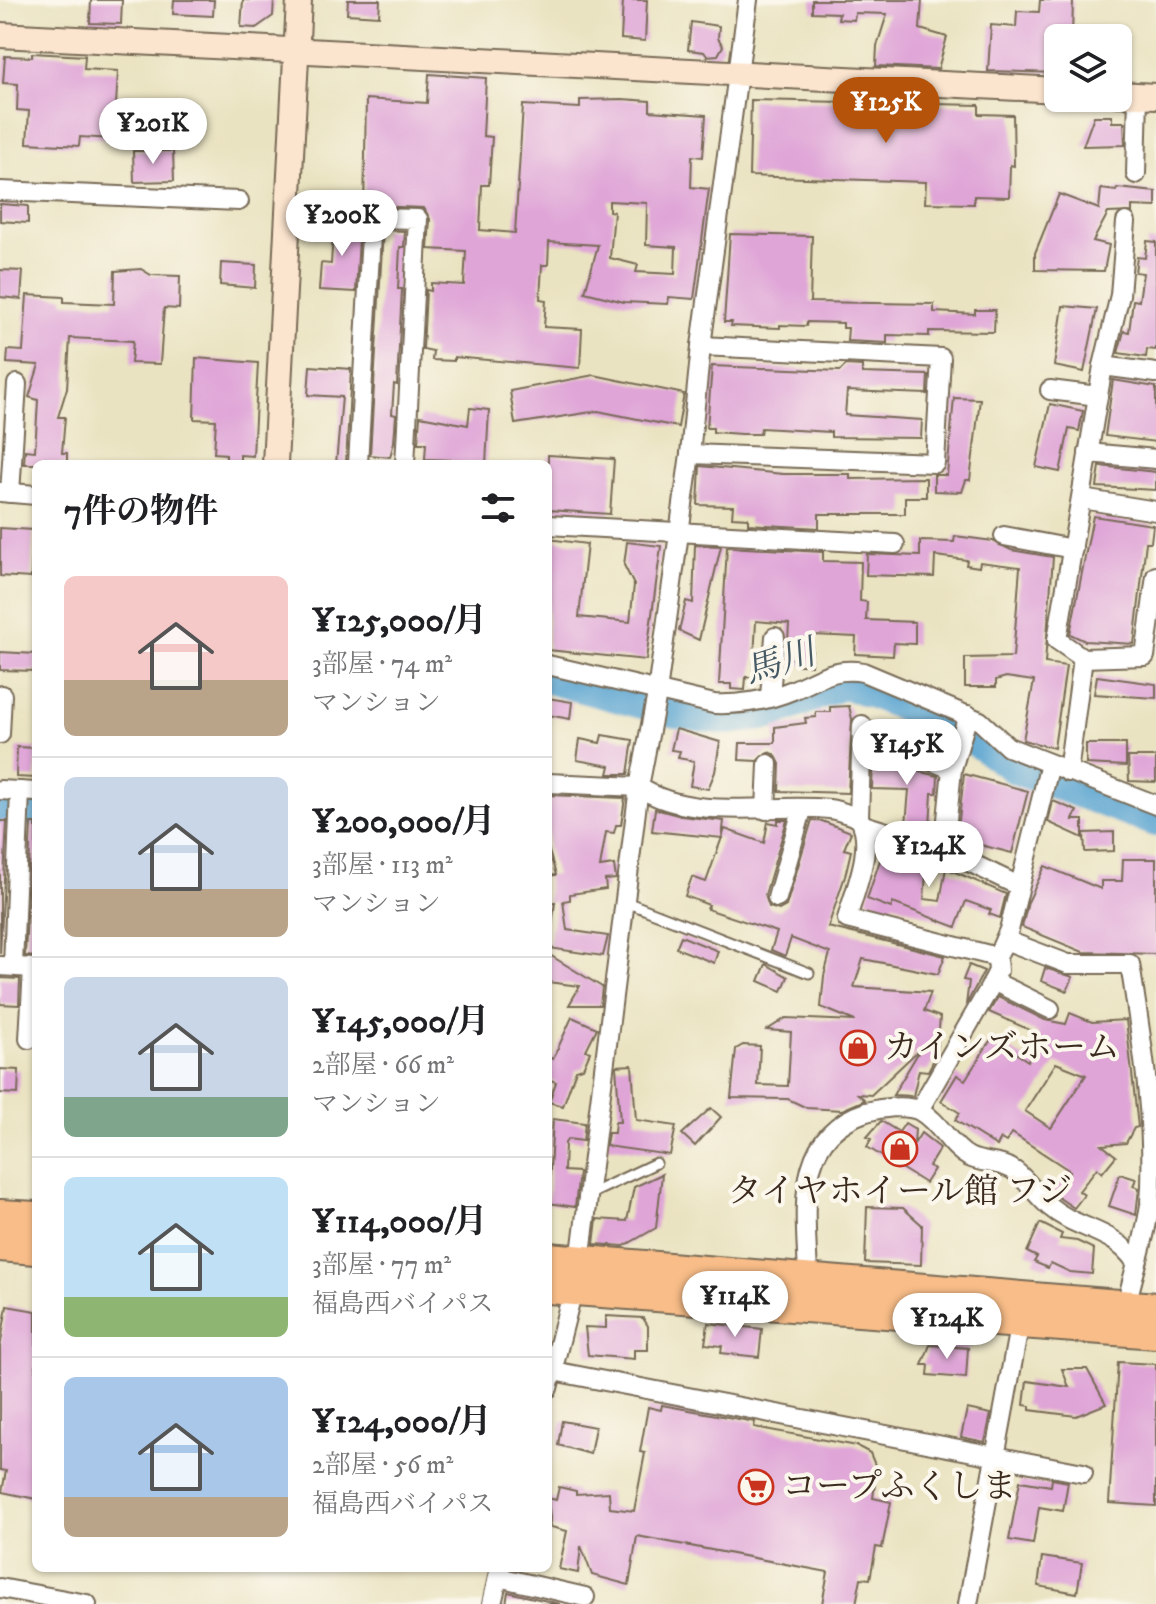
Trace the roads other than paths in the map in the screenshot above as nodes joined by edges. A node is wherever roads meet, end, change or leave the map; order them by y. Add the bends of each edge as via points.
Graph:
1 (299, 0) edge
2 (748, 0) edge
3 (0, 35) edge
4 (297, 51) junction
5 (739, 73) junction
6 (1044, 89) edge
7 (1137, 95) edge
8 (1136, 174) dead end
9 (0, 191) edge
10 (239, 201) dead end
11 (1126, 222) dead end
12 (701, 346) junction
13 (1103, 366) junction
14 (1156, 373) edge
15 (17, 384) dead end
16 (1050, 390) dead end
17 (1098, 396) junction
18 (1088, 453) junction
19 (690, 454) junction
20 (1156, 459) edge
21 (275, 460) edge
22 (358, 460) edge
23 (405, 460) edge
24 (5, 493) edge
25 (32, 495) edge
26 (1082, 499) junction
27 (1156, 511) edge
28 (552, 525) edge
29 (678, 533) junction
30 (1004, 536) dead end
31 (895, 544) dead end
32 (1073, 549) junction
33 (1156, 576) edge
34 (775, 637) dead end
35 (1083, 658) junction
36 (552, 666) edge
37 (2, 695) edge
38 (656, 695) junction
39 (770, 696) junction
40 (964, 726) junction
41 (0, 734) edge
42 (768, 764) dead end
43 (1049, 768) junction
44 (952, 769) junction
45 (1068, 772) junction
46 (552, 783) edge
47 (639, 787) junction
48 (0, 790) edge
49 (25, 794) edge
50 (1156, 805) edge
51 (766, 810) junction
52 (802, 810) junction
53 (862, 822) junction
54 (944, 850) junction
55 (1019, 886) junction
56 (777, 898) dead end
57 (626, 902) junction
58 (1001, 948) junction
59 (6, 966) edge
60 (32, 968) edge
61 (809, 973) dead end
62 (993, 981) junction
63 (32, 1004) edge
64 (1050, 1009) dead end
65 (29, 1039) dead end
66 (1150, 1058) edge
67 (919, 1110) junction
68 (1154, 1150) edge
69 (656, 1163) dead end
70 (588, 1195) junction
71 (0, 1216) edge
72 (32, 1218) edge
73 (0, 1245) edge
74 (32, 1248) edge
75 (1135, 1261) junction
76 (552, 1263) edge
77 (568, 1279) edge
78 (808, 1280) junction
79 (1141, 1307) edge
80 (1021, 1309) junction
81 (1156, 1332) edge
82 (552, 1367) edge
83 (552, 1378) edge
84 (996, 1457) junction
85 (1083, 1473) dead end
86 (499, 1572) edge
87 (0, 1588) edge
88 (585, 1597) dead end
89 (87, 1604) edge
90 (492, 1604) edge
91 (968, 1604) edge

1 - 4 street
2 - 5 street
3 - 4 street
4 - 5 street
4 - 21 street
5 - 6 street
5 - 12 street
7 - 8 street
9 - 10 street
11 - 13 street via 1120,295
12 - 19 street
12 - 19 street via 941,358 935,463
13 - 14 street
13 - 17 street
15 - 24 street
16 - 17 street
17 - 18 street
18 - 20 street
18 - 26 street
19 - 29 street
22 - 23 street via 372,218 418,219
24 - 25 street
26 - 27 street
26 - 32 street
28 - 29 street
29 - 31 street
29 - 38 street
30 - 32 street
32 - 35 street via 1057,640
33 - 35 street via 1145,656
34 - 39 street
35 - 45 street
36 - 38 street
37 - 41 street
38 - 39 street via 735,705
38 - 47 street
39 - 40 street via 844,669 874,676
40 - 43 street
40 - 44 street
42 - 51 street
43 - 45 street
43 - 55 street
44 - 53 street via 862,730
44 - 54 street
45 - 50 street
46 - 47 street
47 - 51 street via 700,805
47 - 57 street
48 - 49 street
49 - 59 street
51 - 52 street
52 - 53 street via 830,809
52 - 56 street
53 - 54 street
53 - 58 street via 864,854 847,919
54 - 55 street
55 - 58 street
57 - 61 lane
57 - 70 street
58 - 62 street
58 - 66 street via 1068,964 1130,964
59 - 60 street
62 - 64 street
62 - 67 street
63 - 65 street
66 - 68 street
67 - 75 street via 970,1158 1015,1171 1049,1206 1123,1243
67 - 78 street via 891,1108 852,1117 818,1146 808,1186
68 - 75 street via 1149,1208
69 - 70 lane
70 - 77 street
71 - 72 highway
73 - 74 highway
75 - 79 street
76 - 77 highway
77 - 78 highway
77 - 80 highway
77 - 82 street
78 - 80 highway
79 - 80 highway
80 - 81 highway
80 - 84 street
83 - 84 street
84 - 85 street
84 - 91 street
86 - 88 street
86 - 90 street
87 - 89 street

